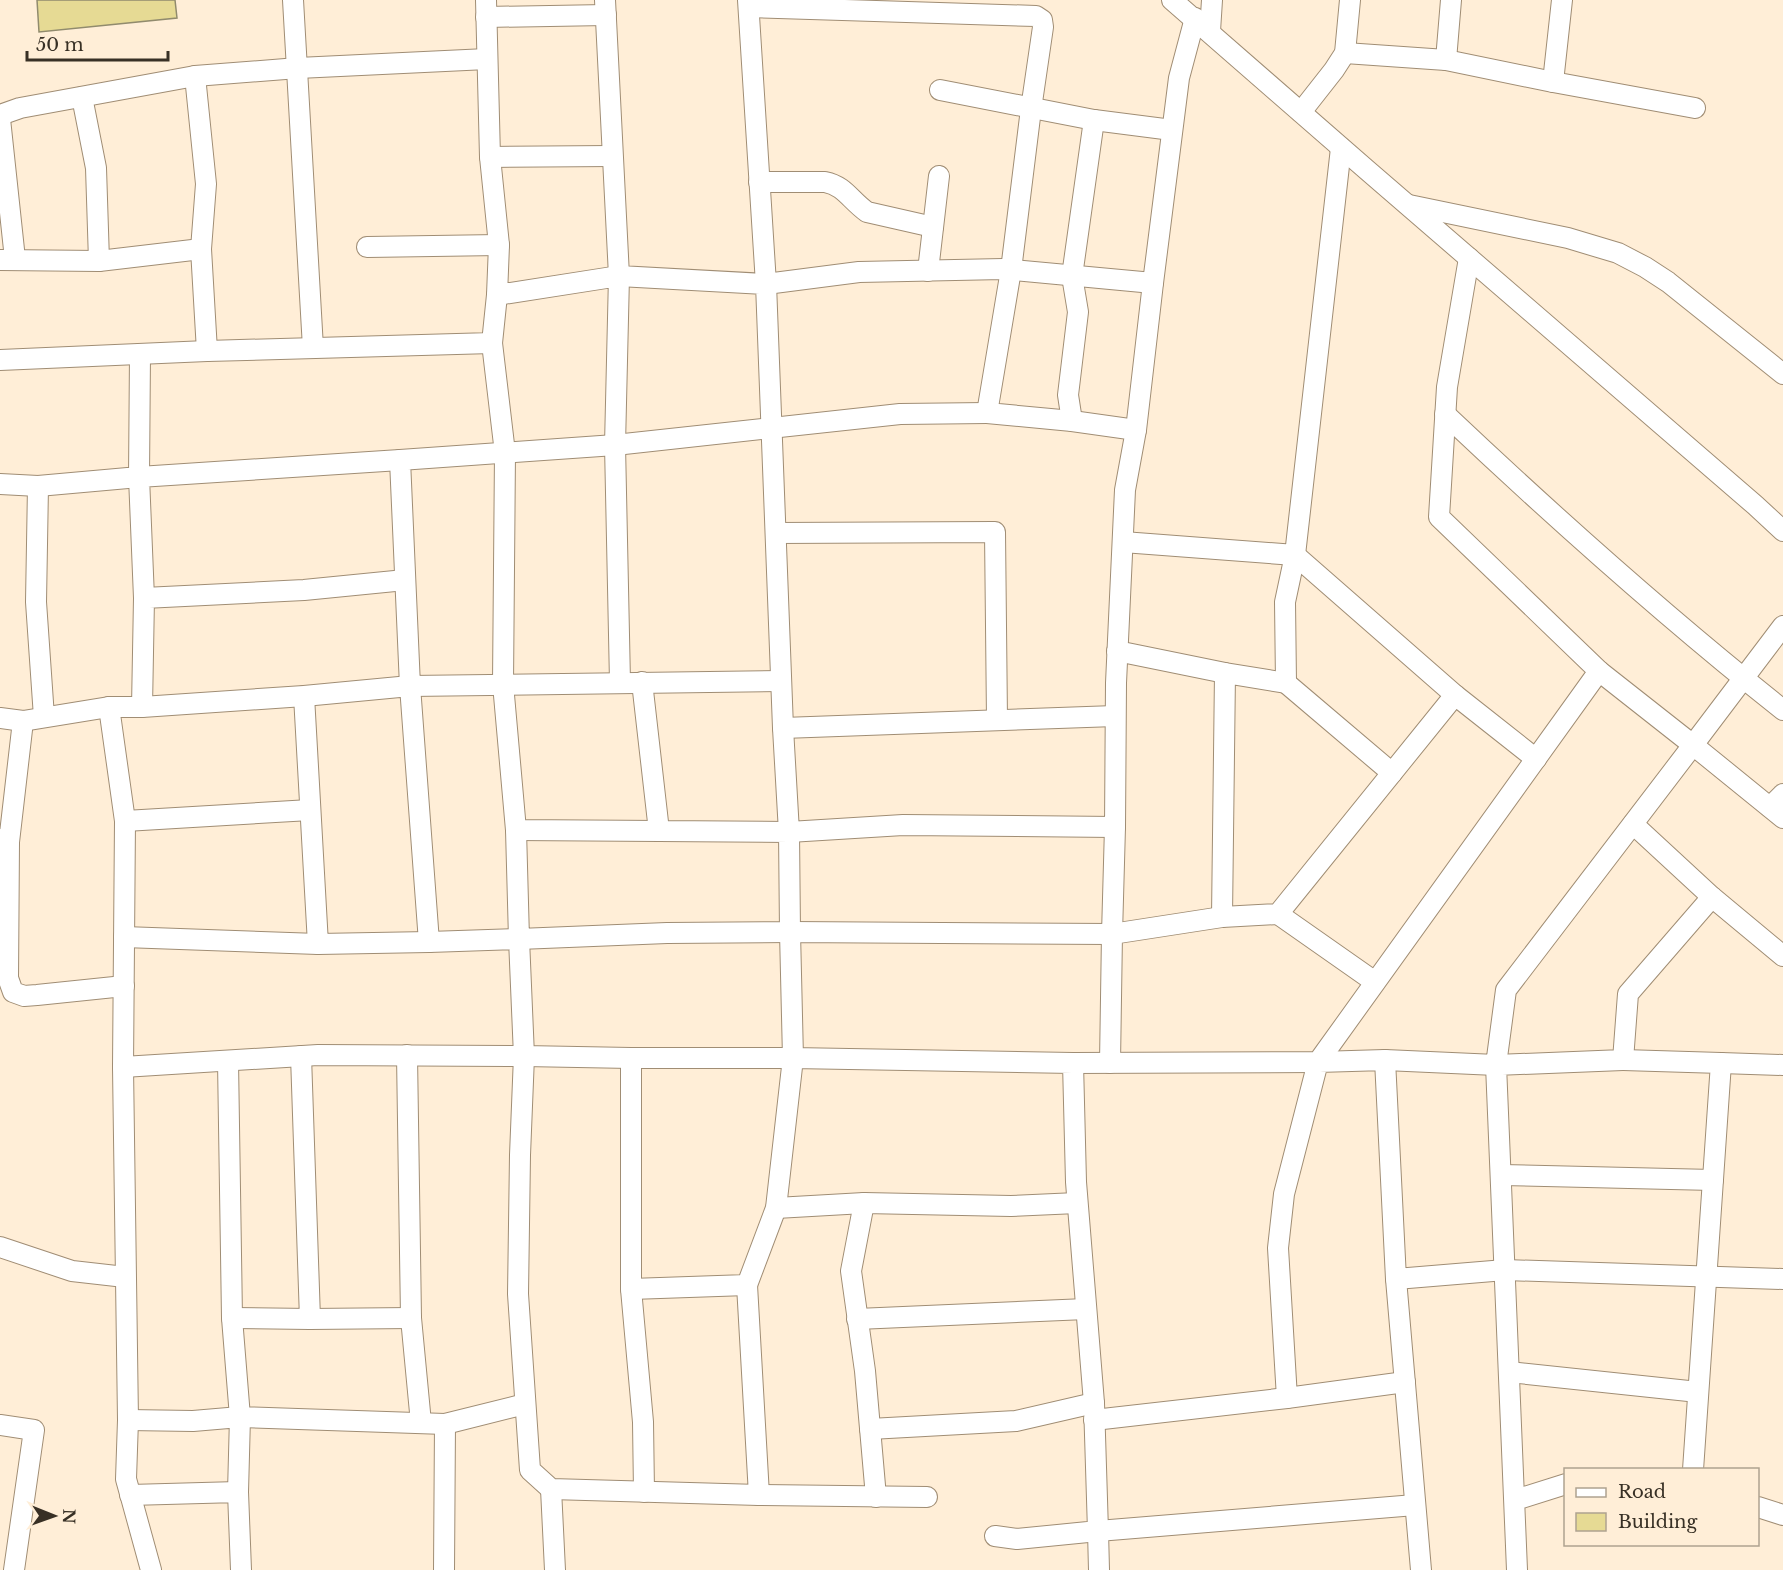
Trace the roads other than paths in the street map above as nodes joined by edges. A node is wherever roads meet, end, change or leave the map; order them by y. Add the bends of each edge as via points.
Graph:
1 (293, 0) edge
2 (1172, 0) edge
3 (1212, 0) edge
4 (1350, 0) edge
5 (1451, 0) edge
6 (1562, 0) edge
7 (749, 4) edge
8 (605, 8) edge
9 (486, 9) edge
10 (1195, 18) junction
11 (1210, 32) junction
12 (1345, 53) junction
13 (487, 59) junction
14 (1446, 60) junction
15 (298, 68) junction
16 (195, 76) junction
17 (1552, 82) junction
18 (939, 90) dead end
19 (82, 97) junction
20 (1695, 108) dead end
21 (1031, 109) junction
22 (1301, 112) junction
23 (0, 114) edge
24 (0, 119) edge
25 (1094, 120) junction
26 (1172, 130) junction
27 (1341, 148) junction
28 (612, 156) junction
29 (490, 157) junction
30 (939, 176) dead end
31 (759, 182) junction
32 (1407, 205) junction
33 (933, 227) junction
34 (499, 245) junction
35 (367, 248) dead end
36 (201, 249) junction
37 (1469, 258) junction
38 (7, 260) edge
39 (99, 261) junction
40 (1011, 270) junction
41 (928, 271) junction
42 (619, 276) junction
43 (1072, 276) junction
44 (1153, 283) junction
45 (766, 284) junction
46 (497, 295) junction
47 (492, 343) junction
48 (313, 348) junction
49 (207, 351) junction
50 (140, 354) junction
51 (0, 360) edge
52 (1783, 374) edge
53 (987, 413) junction
54 (1445, 414) junction
55 (1072, 421) junction
56 (772, 428) junction
57 (1136, 430) junction
58 (615, 445) junction
59 (505, 453) junction
60 (400, 460) junction
61 (139, 477) junction
62 (0, 484) edge
63 (38, 486) junction
64 (1783, 531) edge
65 (776, 533) junction
66 (1123, 542) junction
67 (1295, 555) junction
68 (405, 580) junction
69 (144, 598) junction
70 (1783, 627) edge
71 (1117, 651) junction
72 (1599, 671) junction
73 (1225, 673) junction
74 (1743, 679) junction
75 (781, 681) junction
76 (620, 682) junction
77 (642, 682) junction
78 (1286, 683) junction
79 (504, 684) junction
80 (410, 686) junction
81 (304, 696) junction
82 (1455, 696) junction
83 (109, 707) junction
84 (142, 707) junction
85 (1783, 711) edge
86 (1116, 716) junction
87 (44, 717) junction
88 (12, 719) edge
89 (997, 720) junction
90 (783, 728) junction
91 (1693, 745) junction
92 (1536, 759) junction
93 (1392, 773) junction
94 (1779, 806) edge
95 (310, 810) junction
96 (126, 821) junction
97 (1633, 824) junction
98 (1115, 827) junction
99 (516, 830) junction
100 (658, 831) junction
101 (789, 832) junction
102 (4, 840) edge
103 (1712, 897) junction
104 (1278, 914) junction
105 (1222, 918) junction
106 (790, 932) junction
107 (1112, 934) junction
108 (124, 937) junction
109 (519, 939) junction
110 (429, 942) junction
111 (318, 944) junction
112 (1783, 956) edge
113 (1374, 982) junction
114 (124, 986) junction
115 (407, 1055) junction
116 (301, 1056) junction
117 (524, 1056) junction
118 (631, 1058) junction
119 (793, 1058) junction
120 (1385, 1059) junction
121 (1623, 1060) junction
122 (228, 1061) junction
123 (1318, 1062) junction
124 (1073, 1063) junction
125 (1110, 1063) junction
126 (1721, 1063) junction
127 (1496, 1065) junction
128 (1783, 1065) edge
129 (123, 1067) junction
130 (1501, 1175) junction
131 (1713, 1180) junction
132 (864, 1203) junction
133 (1077, 1203) junction
134 (776, 1208) junction
135 (0, 1247) edge
136 (1505, 1270) junction
137 (125, 1277) junction
138 (1706, 1277) junction
139 (1396, 1279) junction
140 (1783, 1279) edge
141 (747, 1285) junction
142 (631, 1289) junction
143 (1086, 1309) junction
144 (232, 1317) junction
145 (411, 1318) junction
146 (310, 1319) junction
147 (857, 1319) junction
148 (1509, 1372) junction
149 (1405, 1382) junction
150 (1698, 1392) junction
151 (1287, 1398) junction
152 (525, 1404) junction
153 (1094, 1412) junction
154 (240, 1416) junction
155 (128, 1420) junction
156 (421, 1423) junction
157 (445, 1424) junction
158 (0, 1425) edge
159 (870, 1429) junction
160 (1693, 1468) edge
161 (1564, 1485) edge
162 (551, 1489) junction
163 (238, 1492) junction
164 (644, 1492) junction
165 (130, 1495) junction
166 (759, 1496) junction
167 (876, 1497) junction
168 (927, 1497) dead end
169 (1515, 1500) junction
170 (1415, 1505) junction
171 (1759, 1507) edge
172 (1783, 1515) edge
173 (1098, 1532) junction
174 (995, 1536) dead end
175 (14, 1570) edge
176 (151, 1570) edge
177 (242, 1570) edge
178 (444, 1570) edge
179 (555, 1570) edge
180 (1099, 1570) edge
181 (1421, 1570) edge
182 (1517, 1570) edge

1 - 15 street
2 - 10 street
3 - 11 street
4 - 12 street
5 - 14 street
6 - 17 street
7 - 21 street via 1036,16 1043,27
7 - 31 street
8 - 9 street
8 - 28 street
9 - 13 street
10 - 11 street
10 - 26 street via 1179,78
11 - 22 street
12 - 14 street
12 - 22 street
13 - 15 street
13 - 29 street
14 - 17 street
15 - 16 street
15 - 48 street
16 - 19 street
16 - 36 street via 206,183
17 - 20 street
18 - 21 street
19 - 23 street
19 - 39 street via 96,168
21 - 25 street
21 - 40 street
22 - 27 street
24 - 38 street
25 - 26 street
25 - 43 street
26 - 44 street
27 - 32 street
27 - 67 street
28 - 29 street
28 - 42 street
29 - 34 street
30 - 33 street
31 - 33 street via 835,184 867,212
31 - 45 street
32 - 37 street
32 - 52 street via 1568,238 1618,254 1668,282
33 - 41 street
34 - 35 street
34 - 46 street
36 - 39 street
36 - 49 street
37 - 54 street
37 - 64 street
38 - 39 street
40 - 41 street
40 - 43 street
40 - 53 street
41 - 45 street via 859,272
42 - 45 street
42 - 46 street
42 - 58 street
43 - 44 street
43 - 55 street via 1078,312 1068,395
44 - 57 street
45 - 56 street
46 - 47 street
47 - 48 street
47 - 59 street
48 - 49 street
49 - 50 street
50 - 51 street
50 - 61 street
53 - 55 street
53 - 56 street via 900,414
54 - 72 street via 1439,517
54 - 74 street via 1683,630
55 - 57 street
56 - 58 street
56 - 65 street
57 - 66 street via 1125,490
58 - 59 street
58 - 76 street
59 - 60 street
59 - 79 street
60 - 61 street
60 - 68 street
61 - 63 street
61 - 69 street
62 - 63 street
63 - 87 street via 36,602
65 - 75 street
65 - 89 street via 995,532
66 - 67 street
66 - 71 street
67 - 78 street via 1285,602
67 - 82 street
68 - 69 street via 304,590
68 - 80 street
69 - 84 street
70 - 74 street
71 - 73 street
71 - 86 street
72 - 91 street
72 - 92 street
73 - 78 street
73 - 105 street
74 - 85 street
74 - 91 street
75 - 77 street
75 - 90 street
76 - 77 street
76 - 79 street
77 - 100 street
78 - 93 street
79 - 80 street
79 - 99 street
80 - 81 street
80 - 110 street
81 - 84 street
81 - 95 street
82 - 92 street
82 - 93 street
83 - 84 street
83 - 87 street
83 - 96 street
86 - 89 street
86 - 98 street
87 - 88 street
88 - 102 street
89 - 90 street
90 - 101 street
91 - 94 street
91 - 97 street
92 - 113 street
93 - 104 street
95 - 96 street
95 - 111 street
96 - 108 street
97 - 103 street
97 - 127 street via 1506,990
98 - 101 street via 903,825
98 - 107 street
99 - 100 street
99 - 109 street
100 - 101 street
101 - 106 street
102 - 114 street via 8,978 13,992 24,996
103 - 112 street
103 - 121 street via 1628,994
104 - 105 street
104 - 113 street
105 - 107 street
106 - 107 street
106 - 109 street
106 - 119 street
107 - 125 street
108 - 111 street
108 - 114 street
109 - 110 street
109 - 117 street
110 - 111 street
113 - 123 street
114 - 129 street
115 - 116 street
115 - 117 street
115 - 145 street
116 - 122 street
116 - 146 street
117 - 118 street
117 - 152 street via 518,1294
118 - 119 street
118 - 142 street
119 - 124 street
119 - 134 street
120 - 123 street
120 - 127 street
120 - 139 street
121 - 126 street
121 - 127 street
122 - 129 street
122 - 144 street
123 - 125 street
123 - 151 street via 1284,1194 1278,1248
124 - 125 street
124 - 133 street
126 - 128 street
126 - 131 street
127 - 130 street
129 - 137 street
130 - 131 street
130 - 136 street
131 - 138 street
132 - 133 street
132 - 134 street
132 - 147 street via 851,1271
133 - 143 street
134 - 141 street
135 - 137 street via 72,1270
136 - 138 street
136 - 139 street
136 - 148 street
137 - 155 street
138 - 140 street
138 - 150 street
139 - 149 street
141 - 142 street
141 - 166 street
142 - 164 street via 643,1422
143 - 147 street
143 - 153 street
144 - 146 street
144 - 154 street
145 - 146 street
145 - 156 street
147 - 159 street
148 - 150 street
148 - 169 street
149 - 151 street
149 - 170 street
150 - 160 street
151 - 153 street
152 - 157 street
152 - 162 street via 530,1470
153 - 159 street via 1016,1421
153 - 173 street
154 - 155 street via 193,1421
154 - 156 street
154 - 163 street
155 - 165 street via 126,1479
156 - 157 street
157 - 178 street
158 - 175 street via 34,1430
159 - 167 street
161 - 169 street
162 - 164 street
162 - 179 street
163 - 165 street
163 - 177 street
164 - 166 street
165 - 176 street
166 - 167 street
167 - 168 street
169 - 182 street
170 - 173 street
170 - 181 street
171 - 172 street
173 - 174 street via 1017,1539
173 - 180 street

